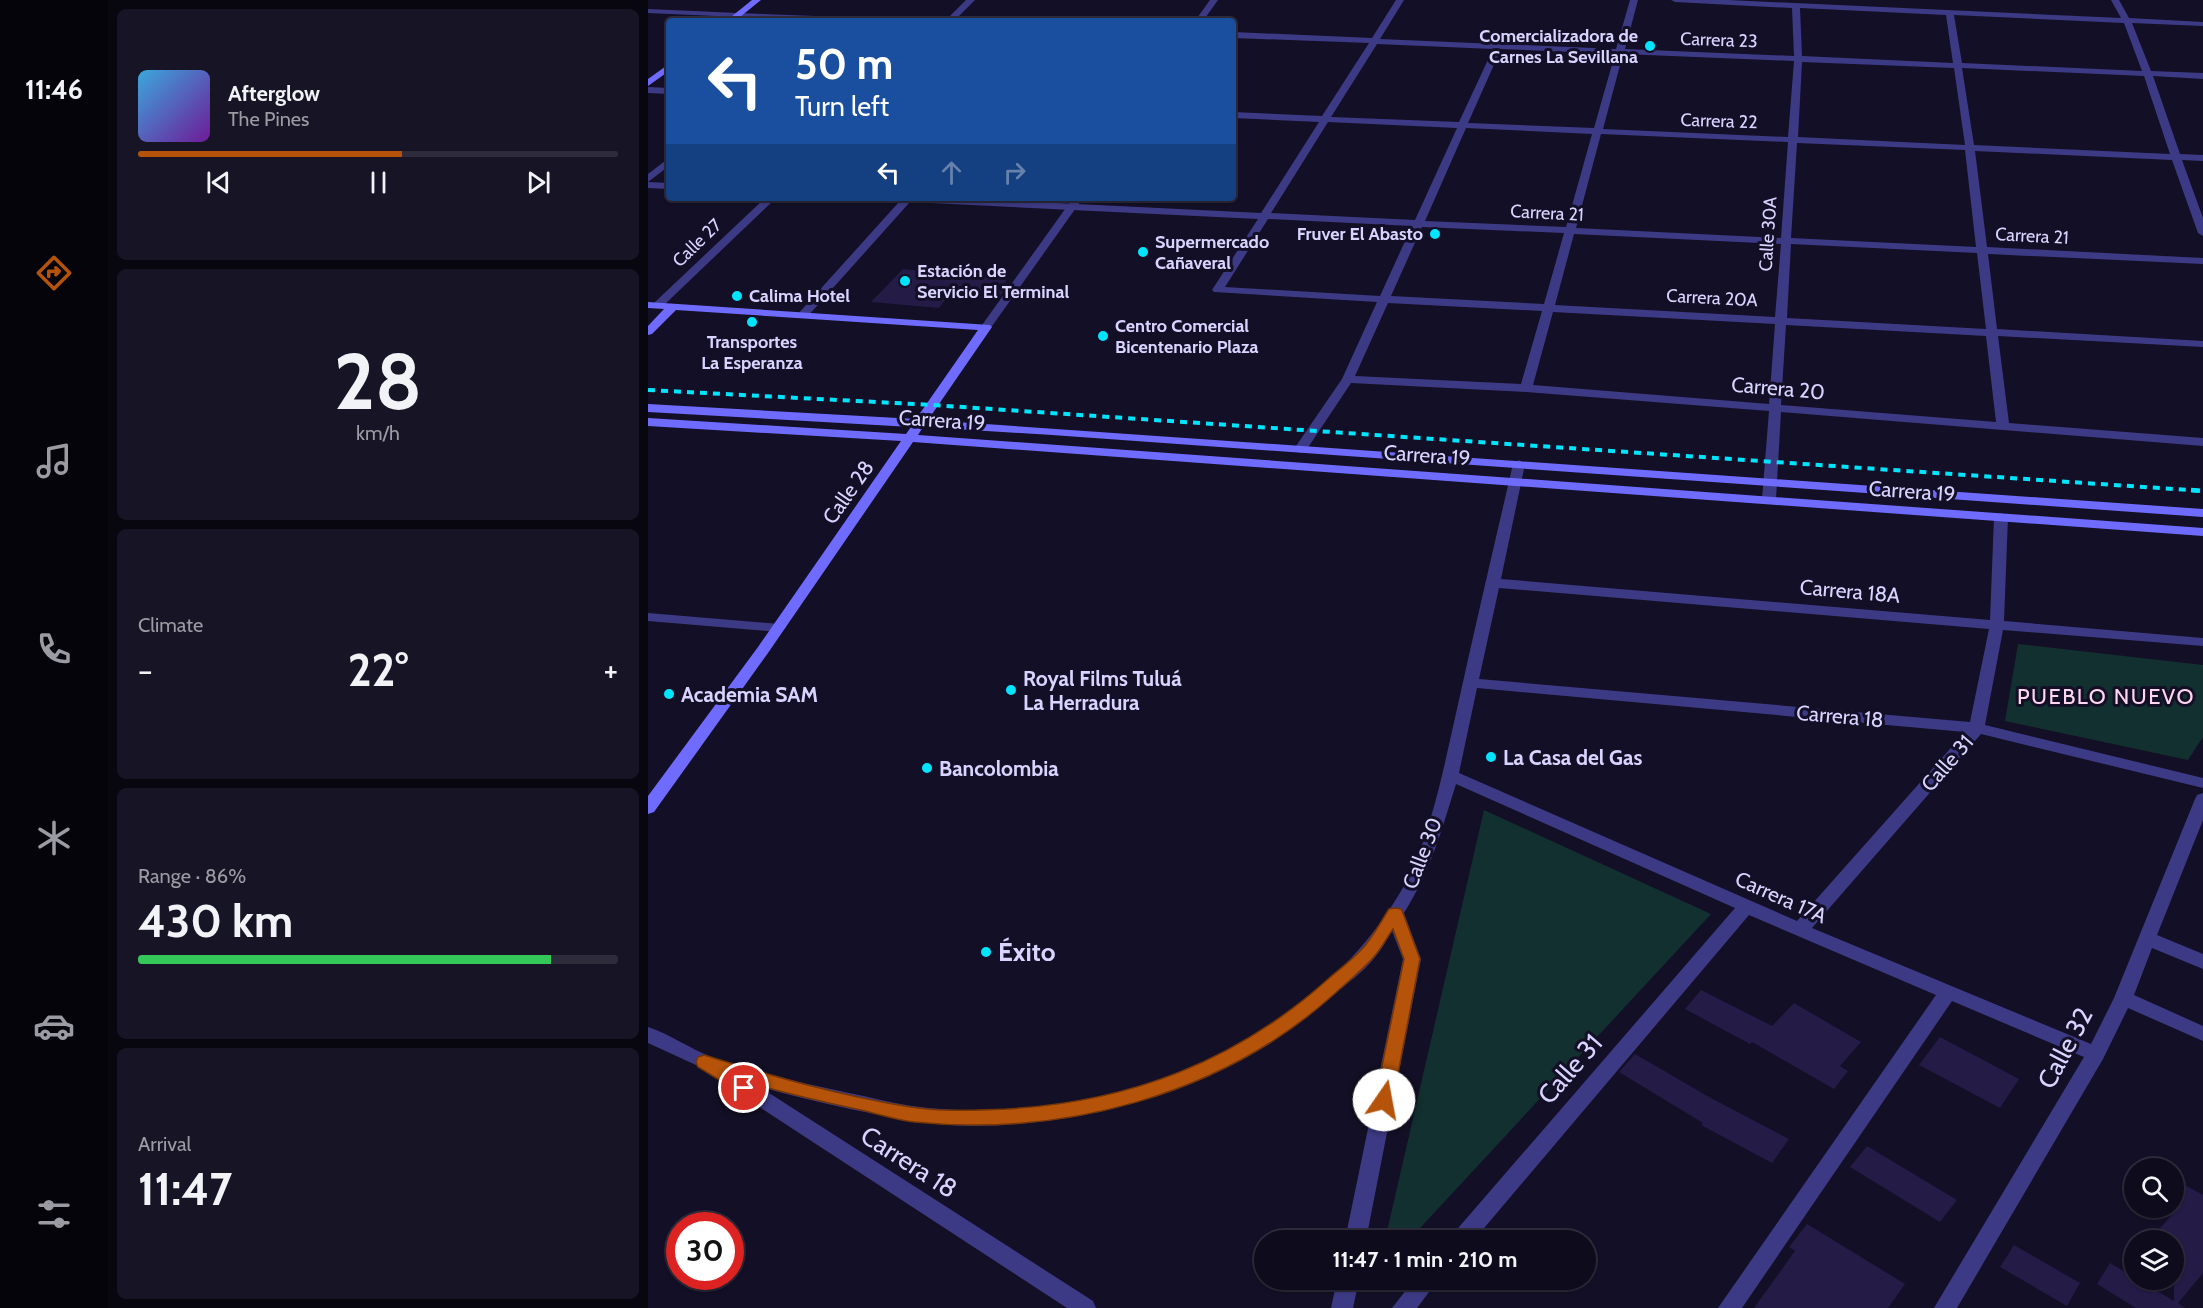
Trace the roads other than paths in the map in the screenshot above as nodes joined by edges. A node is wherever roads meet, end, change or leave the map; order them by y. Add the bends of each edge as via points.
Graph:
1 (757, 0) edge
2 (970, 0) edge
3 (1214, 0) edge
4 (1400, 0) edge
5 (1634, 0) edge
6 (1675, 0) edge
7 (1901, 0) edge
8 (2115, 0) edge
9 (1796, 7) junction
10 (648, 11) edge
11 (1906, 11) junction
12 (1950, 13) junction
13 (738, 15) junction
14 (734, 18) edge
15 (817, 18) edge
16 (952, 18) edge
17 (1201, 18) edge
18 (2127, 21) junction
19 (2203, 24) edge
20 (1236, 35) edge
21 (1374, 42) junction
22 (1498, 47) junction
23 (1619, 52) junction
24 (1798, 60) junction
25 (1958, 66) junction
26 (666, 69) edge
27 (2147, 73) junction
28 (2203, 76) edge
29 (648, 83) edge
30 (648, 90) edge
31 (666, 91) edge
32 (1236, 115) edge
33 (1326, 120) junction
34 (1464, 127) junction
35 (1596, 133) junction
36 (1792, 141) junction
37 (1970, 149) junction
38 (2177, 158) junction
39 (2203, 158) edge
40 (666, 164) edge
41 (648, 179) edge
42 (648, 185) edge
43 (666, 186) edge
44 (768, 201) edge
45 (905, 201) edge
46 (1010, 201) edge
47 (1076, 201) edge
48 (1071, 208) junction
49 (1264, 217) junction
50 (1420, 224) junction
51 (1569, 231) junction
52 (2203, 233) edge
53 (1786, 240) junction
54 (1981, 249) junction
55 (2203, 261) edge
56 (1386, 299) junction
57 (653, 305) edge
58 (674, 306) junction
59 (1548, 308) junction
60 (648, 314) edge
61 (803, 315) junction
62 (1780, 320) junction
63 (986, 327) junction
64 (648, 332) edge
65 (1990, 332) junction
66 (2203, 344) edge
67 (1348, 379) junction
68 (1526, 388) junction
69 (1775, 407) junction
70 (648, 408) edge
71 (648, 422) edge
72 (921, 423) junction
73 (2003, 426) junction
74 (912, 437) junction
75 (2203, 442) edge
76 (1300, 449) junction
77 (1520, 464) junction
78 (1515, 481) junction
79 (1769, 482) junction
80 (1769, 500) junction
81 (2203, 513) edge
82 (2001, 517) junction
83 (2203, 532) edge
84 (1493, 583) junction
85 (648, 617) edge
86 (1997, 624) junction
87 (778, 628) junction
88 (2203, 642) edge
89 (1471, 684) junction
90 (1977, 728) junction
91 (1450, 775) junction
92 (2203, 783) edge
93 (2203, 799) edge
94 (648, 808) edge
95 (1747, 906) junction
96 (1395, 913) junction
97 (1800, 930) junction
98 (2147, 938) junction
99 (2203, 962) edge
100 (1948, 992) junction
101 (2122, 998) junction
102 (648, 1034) edge
103 (2203, 1034) edge
104 (2096, 1054) junction
105 (704, 1062) junction
106 (1358, 1230) edge
107 (1470, 1230) edge
108 (1346, 1290) edge
109 (1419, 1290) edge
110 (1085, 1308) edge
111 (1342, 1308) edge
112 (1403, 1308) edge
113 (1729, 1308) edge
114 (1945, 1308) edge

1 - 13 main road
2 - 16 street
3 - 17 street
4 - 21 street
5 - 23 street
6 - 9 street
7 - 11 street
8 - 18 street
9 - 11 street
9 - 24 street, Calle 30A
10 - 13 street
11 - 12 street
12 - 18 street
12 - 25 street
13 - 14 main road
13 - 15 street
18 - 19 street
18 - 27 street
20 - 21 street, Carrera 23
21 - 22 street, Carrera 23
21 - 33 street
22 - 23 street, Carrera 23
22 - 34 street
23 - 24 street, Carrera 23
23 - 35 street
24 - 25 street, Carrera 23
24 - 36 street, Calle 30A
25 - 27 street, Carrera 23
25 - 37 street
26 - 29 main road
27 - 28 street, Carrera 23
27 - 38 street
30 - 31 street
32 - 33 street, Carrera 22
33 - 34 street, Carrera 22
33 - 49 street
34 - 35 street, Carrera 22
34 - 50 street
35 - 36 street, Carrera 22
35 - 51 street
36 - 37 street, Carrera 22
36 - 53 street, Calle 30A
37 - 38 street, Carrera 22
37 - 54 street
38 - 39 street, Carrera 22
38 - 52 street
40 - 41 street
42 - 43 street
44 - 57 street, Calle 27
45 - 61 street
46 - 48 street, Carrera 21
47 - 48 street, Calle 28
48 - 49 street, Carrera 21
48 - 63 street, Calle 28
49 - 50 street, Carrera 21
49 - 56 street, Carrera 20A via 1218,290
50 - 51 street, Carrera 21
50 - 56 street
51 - 53 street, Carrera 21
51 - 59 street
53 - 54 street, Carrera 21
53 - 62 street, Calle 30A
54 - 55 street, Carrera 21
54 - 65 street
56 - 59 street, Carrera 20A
56 - 67 street
57 - 58 main road
57 - 60 main road, Calle 27
58 - 61 main road
58 - 64 main road
59 - 62 street, Carrera 20A
59 - 68 street
61 - 63 main road
62 - 65 street, Carrera 20A
62 - 69 street, Calle 30A
63 - 72 main road, Calle 28
65 - 66 street, Carrera 20A
65 - 73 street
67 - 68 street, Carrera 20
67 - 76 street
68 - 69 street, Carrera 20
69 - 73 street, Carrera 20
69 - 79 street, Calle 30A
70 - 72 main road, Carrera 19
71 - 74 main road, Carrera 19
72 - 74 main road, Calle 28
72 - 76 main road, Carrera 19
73 - 75 street, Carrera 20
74 - 78 main road, Carrera 19
74 - 87 main road, Calle 28
76 - 77 main road, Carrera 19
77 - 78 street, Calle 30
77 - 79 main road, Carrera 19
78 - 80 main road, Carrera 19
78 - 84 street, Calle 30
79 - 80 street, Calle 30A
79 - 81 main road, Carrera 19
80 - 82 main road, Carrera 19
82 - 83 main road, Carrera 19
82 - 86 street, Calle 31
84 - 86 street, Carrera 18A
84 - 89 street, Calle 30
85 - 87 street
86 - 88 street, Carrera 18A
86 - 90 street, Calle 31
87 - 94 main road, Calle 28
89 - 90 street, Carrera 18
89 - 91 street, Calle 30
90 - 92 street, Carrera 18
90 - 97 street, Calle 31
91 - 95 street, Carrera 17A
91 - 96 street, Calle 30 via 1427,852
93 - 98 street, Calle 32
95 - 97 street, Carrera 17A
95 - 107 street, Calle 31
96 - 105 street via 1368,954 1310,1005 1263,1039 1211,1067 1153,1091 1095,1105 1039,1114 971,1118 912,1114 786,1087
96 - 106 street, Calle 30 via 1412,959
97 - 100 street, Carrera 17A
98 - 99 street
98 - 101 street, Calle 32
100 - 104 street, Carrera 17A
100 - 113 street
101 - 103 street
101 - 104 street, Calle 32
102 - 105 street
104 - 114 street, Calle 32
105 - 110 street, Carrera 18
108 - 111 street
109 - 112 street

